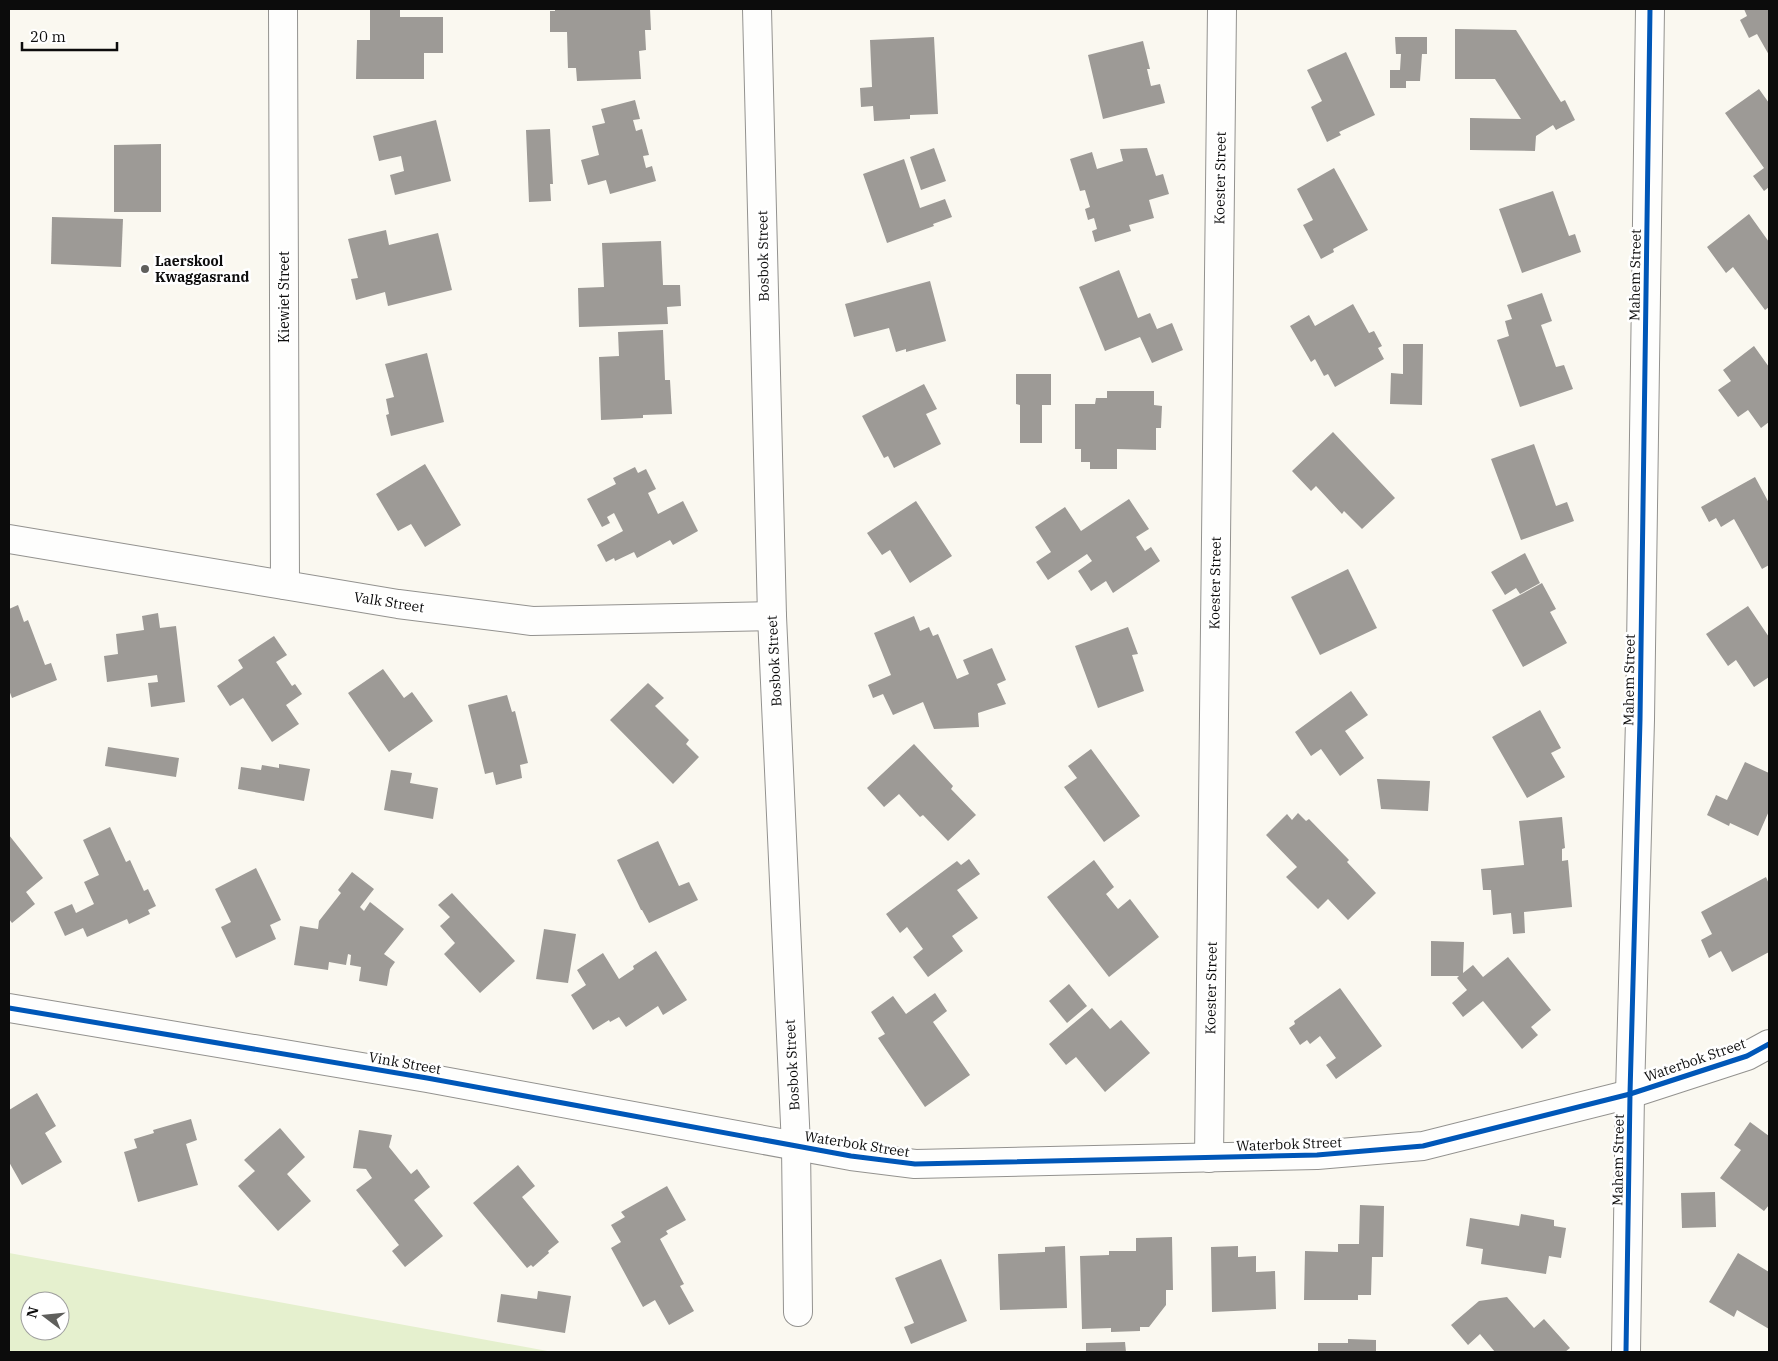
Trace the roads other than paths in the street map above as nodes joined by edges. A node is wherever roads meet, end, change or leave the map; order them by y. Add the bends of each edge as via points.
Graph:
1 (283, 9) edge
2 (757, 9) edge
3 (1222, 9) edge
4 (1650, 9) edge
5 (9, 539) edge
6 (285, 585) junction
7 (772, 616) junction
8 (9, 1008) edge
9 (1769, 1044) edge
10 (1630, 1094) junction
11 (796, 1146) junction
12 (1209, 1158) junction
13 (798, 1312) dead end
14 (1626, 1352) edge

1 - 6 street, Kiewiet Street
2 - 7 street, Bosbok Street
3 - 12 street, Koester Street
4 - 10 street, Mahem Street via 1640,720
5 - 6 street, Valk Street
6 - 7 street, Valk Street via 398,604 532,621
7 - 11 street, Bosbok Street
8 - 11 street, Vink Street via 427,1078
9 - 10 street, Waterbok Street via 1747,1056
10 - 12 street, Waterbok Street via 1423,1146 1317,1156
10 - 14 street, Mahem Street
11 - 12 street, Waterbok Street via 885,1162 915,1164
11 - 13 street, Bosbok Street

